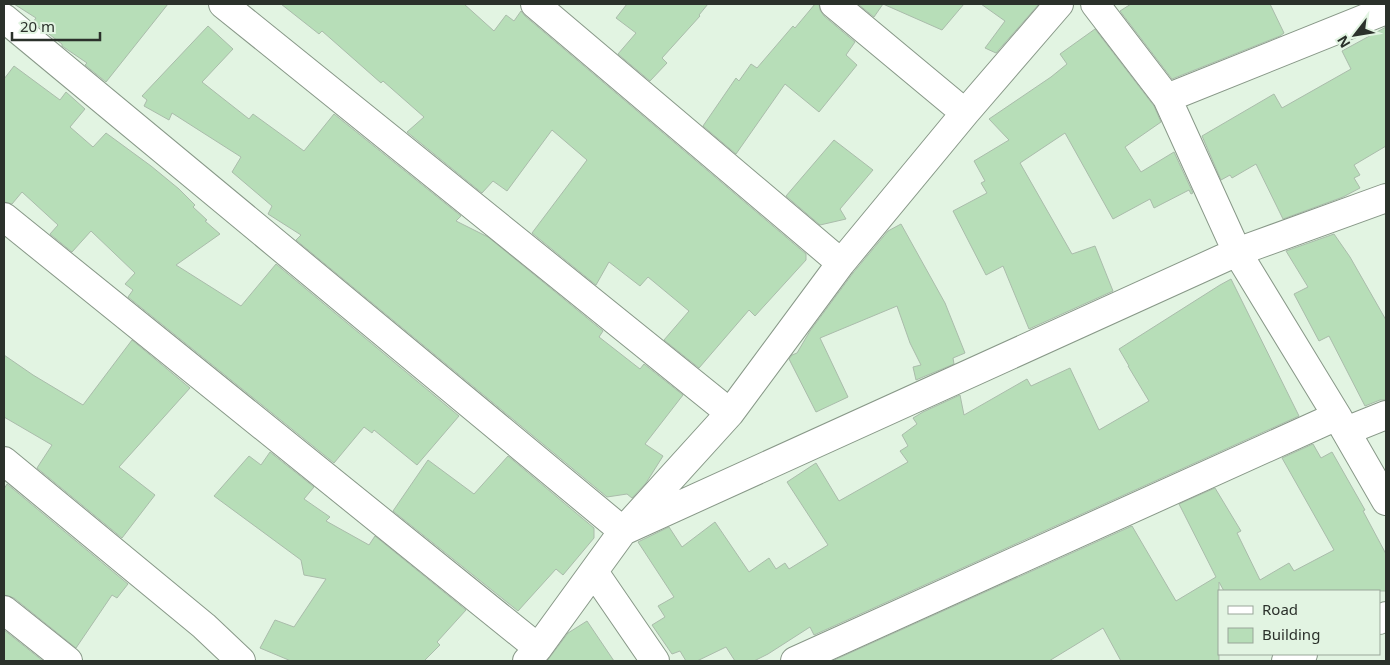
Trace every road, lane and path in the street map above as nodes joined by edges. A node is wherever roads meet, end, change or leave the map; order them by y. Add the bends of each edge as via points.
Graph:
1 (223, 4) edge
2 (536, 4) edge
3 (834, 4) edge
4 (1058, 4) edge
5 (1095, 4) edge
6 (1386, 10) edge
7 (4, 18) edge
8 (1168, 98) junction
9 (965, 113) junction
10 (1386, 198) edge
11 (4, 217) edge
12 (1237, 252) junction
13 (841, 263) junction
14 (730, 413) junction
15 (1386, 416) edge
16 (1341, 424) junction
17 (4, 461) edge
18 (1386, 501) edge
19 (623, 531) junction
20 (594, 572) junction
21 (4, 610) edge
22 (532, 655) edge
23 (1301, 655) edge
24 (68, 661) edge
25 (241, 661) edge
26 (655, 661) edge
27 (795, 661) edge
28 (1286, 661) edge

1 - 14 street
2 - 13 street
3 - 9 street
4 - 9 street
5 - 8 street
6 - 8 street
7 - 19 street
8 - 12 street
9 - 13 street
10 - 12 street
11 - 22 street
12 - 16 street
12 - 19 street
13 - 14 street
14 - 19 street
15 - 16 street
16 - 18 street
16 - 27 street
17 - 25 street via 204,626
19 - 20 street
20 - 22 street
20 - 26 street
21 - 24 street
23 - 28 street

